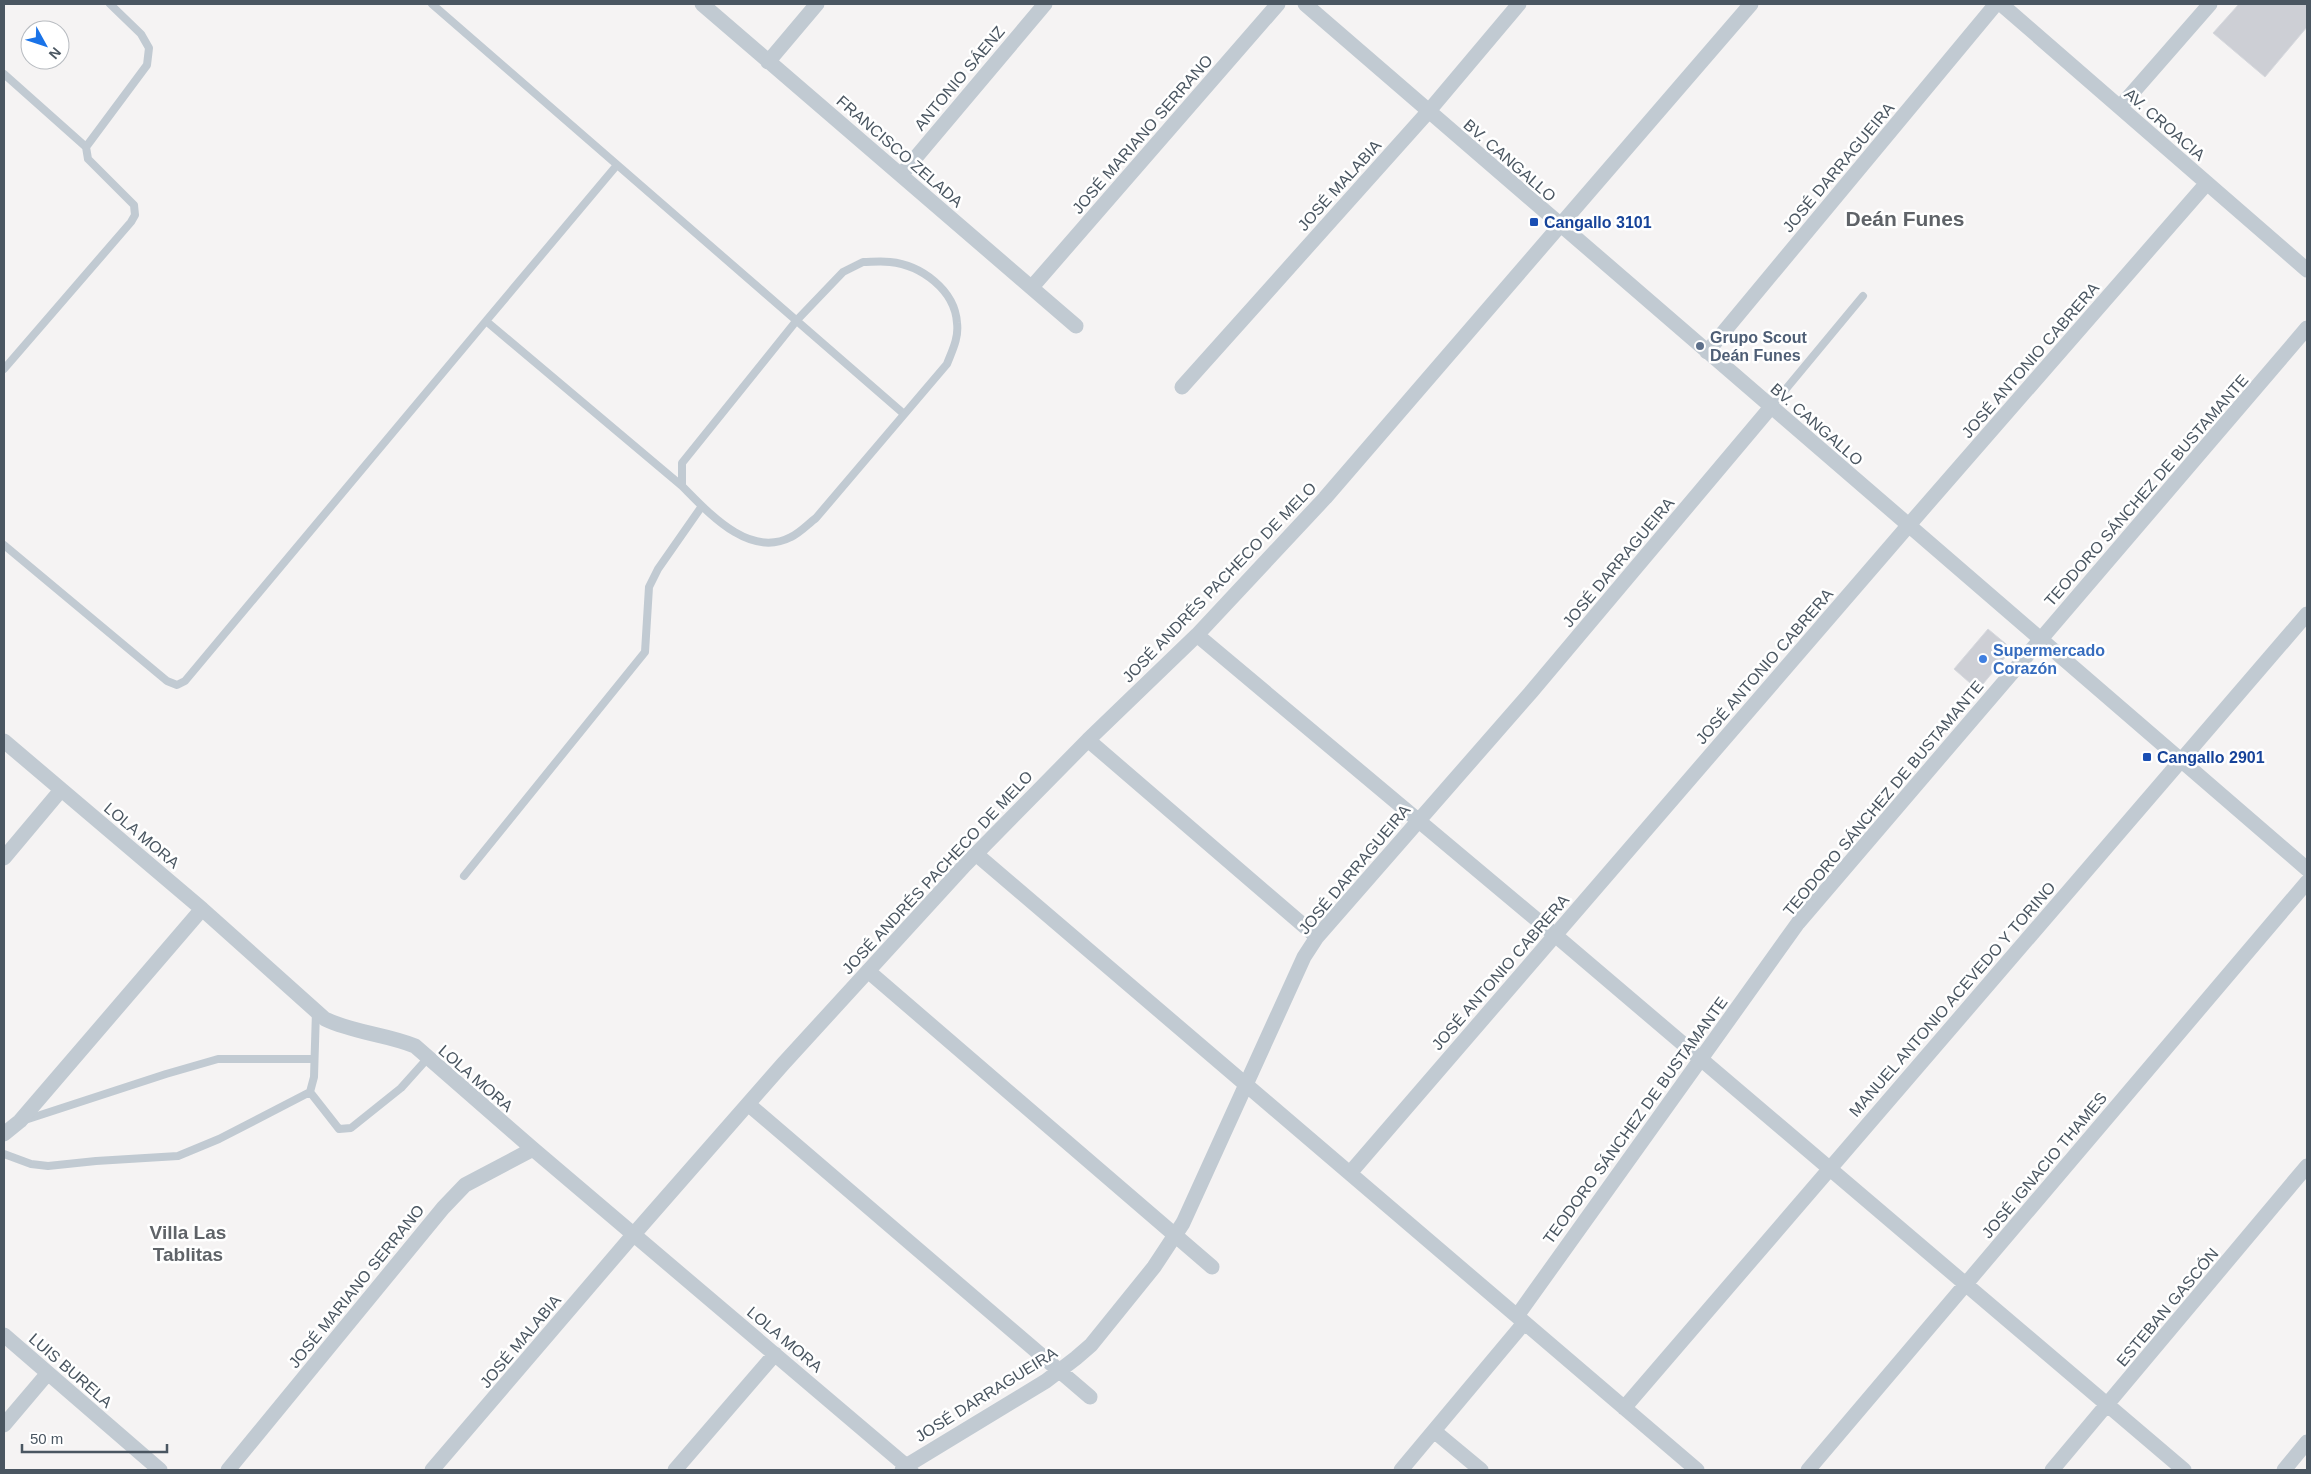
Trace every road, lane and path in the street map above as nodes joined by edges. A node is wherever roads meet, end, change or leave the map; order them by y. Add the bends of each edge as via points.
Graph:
1 (110, 4) edge
2 (432, 4) edge
3 (702, 4) edge
4 (817, 4) edge
5 (1045, 4) edge
6 (1278, 4) edge
7 (1305, 4) edge
8 (1519, 4) edge
9 (1751, 4) edge
10 (1996, 4) edge
11 (2000, 4) edge
12 (2210, 4) edge
13 (768, 62) junction
14 (4, 74) edge
15 (2120, 107) junction
16 (1428, 112) junction
17 (86, 147) junction
18 (617, 165) junction
19 (900, 175) junction
20 (2207, 183) junction
21 (1561, 226) junction
22 (2307, 270) edge
23 (1032, 287) junction
24 (1863, 296) dead end
25 (797, 320) junction
26 (486, 321) junction
27 (1076, 326) dead end
28 (2307, 328) edge
29 (1707, 352) junction
30 (4, 369) edge
31 (1182, 387) dead end
32 (1771, 407) junction
33 (904, 414) junction
34 (682, 486) junction
35 (702, 506) junction
36 (1908, 526) junction
37 (4, 545) edge
38 (2307, 614) edge
39 (1197, 635) junction
40 (2040, 640) junction
41 (1088, 740) junction
42 (4, 741) edge
43 (2180, 760) junction
44 (61, 790) junction
45 (1419, 820) junction
46 (976, 854) junction
47 (4, 858) edge
48 (2307, 869) edge
49 (464, 876) dead end
50 (2307, 882) edge
51 (202, 909) junction
52 (1555, 935) junction
53 (1316, 937) junction
54 (868, 971) junction
55 (316, 1010) junction
56 (314, 1059) junction
57 (427, 1059) junction
58 (1701, 1059) junction
59 (1247, 1085) junction
60 (310, 1092) junction
61 (748, 1104) junction
62 (20, 1121) junction
63 (4, 1134) edge
64 (533, 1149) junction
65 (4, 1154) edge
66 (2307, 1166) edge
67 (1830, 1169) junction
68 (1350, 1173) junction
69 (634, 1234) junction
70 (1175, 1235) junction
71 (1212, 1267) dead end
72 (1966, 1284) junction
73 (1521, 1320) junction
74 (4, 1335) edge
75 (775, 1354) junction
76 (1060, 1370) junction
77 (48, 1373) junction
78 (1090, 1397) dead end
79 (2108, 1405) junction
80 (1624, 1408) junction
81 (4, 1425) edge
82 (1434, 1431) junction
83 (2307, 1442) edge
84 (907, 1469) edge
85 (160, 1470) edge
86 (228, 1470) edge
87 (432, 1470) edge
88 (675, 1470) edge
89 (1401, 1470) edge
90 (1481, 1470) edge
91 (1697, 1470) edge
92 (1808, 1470) edge
93 (2052, 1470) edge
94 (2184, 1470) edge
95 (2284, 1470) edge

1 - 17 lane via 141,34 149,48 147,65
2 - 18 lane
3 - 13 street, FRANCISCO ZELADA
4 - 13 street
5 - 19 street, ANTONIO SÁENZ
6 - 23 street, JOSÉ MARIANO SERRANO
7 - 16 street, BV. CANGALLO
8 - 16 street, JOSÉ MALABIA
9 - 21 street, JOSÉ ANDRÉS PACHECO DE MELO
10 - 29 street, JOSÉ DARRAGUEIRA
11 - 15 street, AV. CROACIA
12 - 15 street
13 - 19 street, FRANCISCO ZELADA
14 - 17 lane
15 - 20 street, AV. CROACIA
16 - 21 street, BV. CANGALLO
16 - 31 street, JOSÉ MALABIA
17 - 30 lane via 88,159 134,205 135,214
18 - 25 lane
18 - 26 lane
19 - 23 street, FRANCISCO ZELADA
20 - 22 street, AV. CROACIA
20 - 36 street, JOSÉ ANTONIO CABRERA
21 - 29 street, BV. CANGALLO
21 - 39 street, JOSÉ ANDRÉS PACHECO DE MELO via 1326,498
23 - 27 street, FRANCISCO ZELADA
24 - 32 lane
25 - 33 lane
25 - 33 lane via 843,272 863,262 890,262 914,268 937,284 952,301 957,323 956,342 947,364
25 - 34 lane via 691,450 682,463
26 - 34 lane
26 - 37 lane via 185,681 177,685 167,682
28 - 40 street, TEODORO SÁNCHEZ DE BUSTAMANTE
29 - 32 street, BV. CANGALLO
32 - 36 street, BV. CANGALLO
32 - 45 street, JOSÉ DARRAGUEIRA
33 - 35 lane via 816,518 791,537 757,541 728,528
34 - 35 lane
35 - 49 lane via 649,587 645,652
36 - 40 street, BV. CANGALLO
36 - 52 street, JOSÉ ANTONIO CABRERA
38 - 43 street, MANUEL ANTONIO ACEVEDO Y TORINO
39 - 41 street, JOSÉ ANDRÉS PACHECO DE MELO
39 - 45 street
40 - 43 street, BV. CANGALLO
40 - 58 street, TEODORO SÁNCHEZ DE BUSTAMANTE via 1798,923
41 - 46 street, JOSÉ ANDRÉS PACHECO DE MELO
41 - 53 street
42 - 44 street, LOLA MORA
43 - 48 street, BV. CANGALLO
43 - 67 street, MANUEL ANTONIO ACEVEDO Y TORINO
44 - 47 street
44 - 51 street, LOLA MORA
45 - 52 street
45 - 53 street, JOSÉ DARRAGUEIRA
46 - 54 street, JOSÉ ANDRÉS PACHECO DE MELO
46 - 59 street
50 - 72 street, JOSÉ IGNACIO THAMES
51 - 55 street, LOLA MORA
51 - 62 street
52 - 58 street
52 - 68 street, JOSÉ ANTONIO CABRERA
53 - 59 street, JOSÉ DARRAGUEIRA
54 - 61 street, JOSÉ ANDRÉS PACHECO DE MELO
54 - 70 street
55 - 56 lane
55 - 57 street, LOLA MORA via 343,1028 415,1046
56 - 60 lane
56 - 62 lane via 218,1059
57 - 60 lane via 401,1088 351,1128 339,1129
57 - 64 street, LOLA MORA
58 - 67 street
58 - 73 street, TEODORO SÁNCHEZ DE BUSTAMANTE
59 - 68 street
59 - 70 street, JOSÉ DARRAGUEIRA
60 - 65 lane via 219,1139 178,1156 48,1166
61 - 69 street, JOSÉ ANDRÉS PACHECO DE MELO
61 - 76 street
62 - 63 street
64 - 69 street, LOLA MORA
64 - 86 street, JOSÉ MARIANO SERRANO via 465,1185 443,1208
66 - 79 street, ESTEBAN GASCÓN
67 - 72 street
67 - 80 street, MANUEL ANTONIO ACEVEDO Y TORINO
68 - 73 street
69 - 75 street, LOLA MORA
69 - 87 street, JOSÉ MALABIA
70 - 71 street
70 - 76 street, JOSÉ DARRAGUEIRA via 1154,1267 1091,1345
72 - 79 street
72 - 92 street, JOSÉ IGNACIO THAMES
73 - 80 street
73 - 82 street, TEODORO SÁNCHEZ DE BUSTAMANTE
74 - 77 street, LUIS BURELA
75 - 84 street, LOLA MORA
75 - 88 street
76 - 78 street
76 - 84 street, JOSÉ DARRAGUEIRA
77 - 81 street
77 - 85 street, LUIS BURELA
79 - 93 street, ESTEBAN GASCÓN
79 - 94 street
80 - 91 street
82 - 89 street, TEODORO SÁNCHEZ DE BUSTAMANTE
82 - 90 street
83 - 95 street

